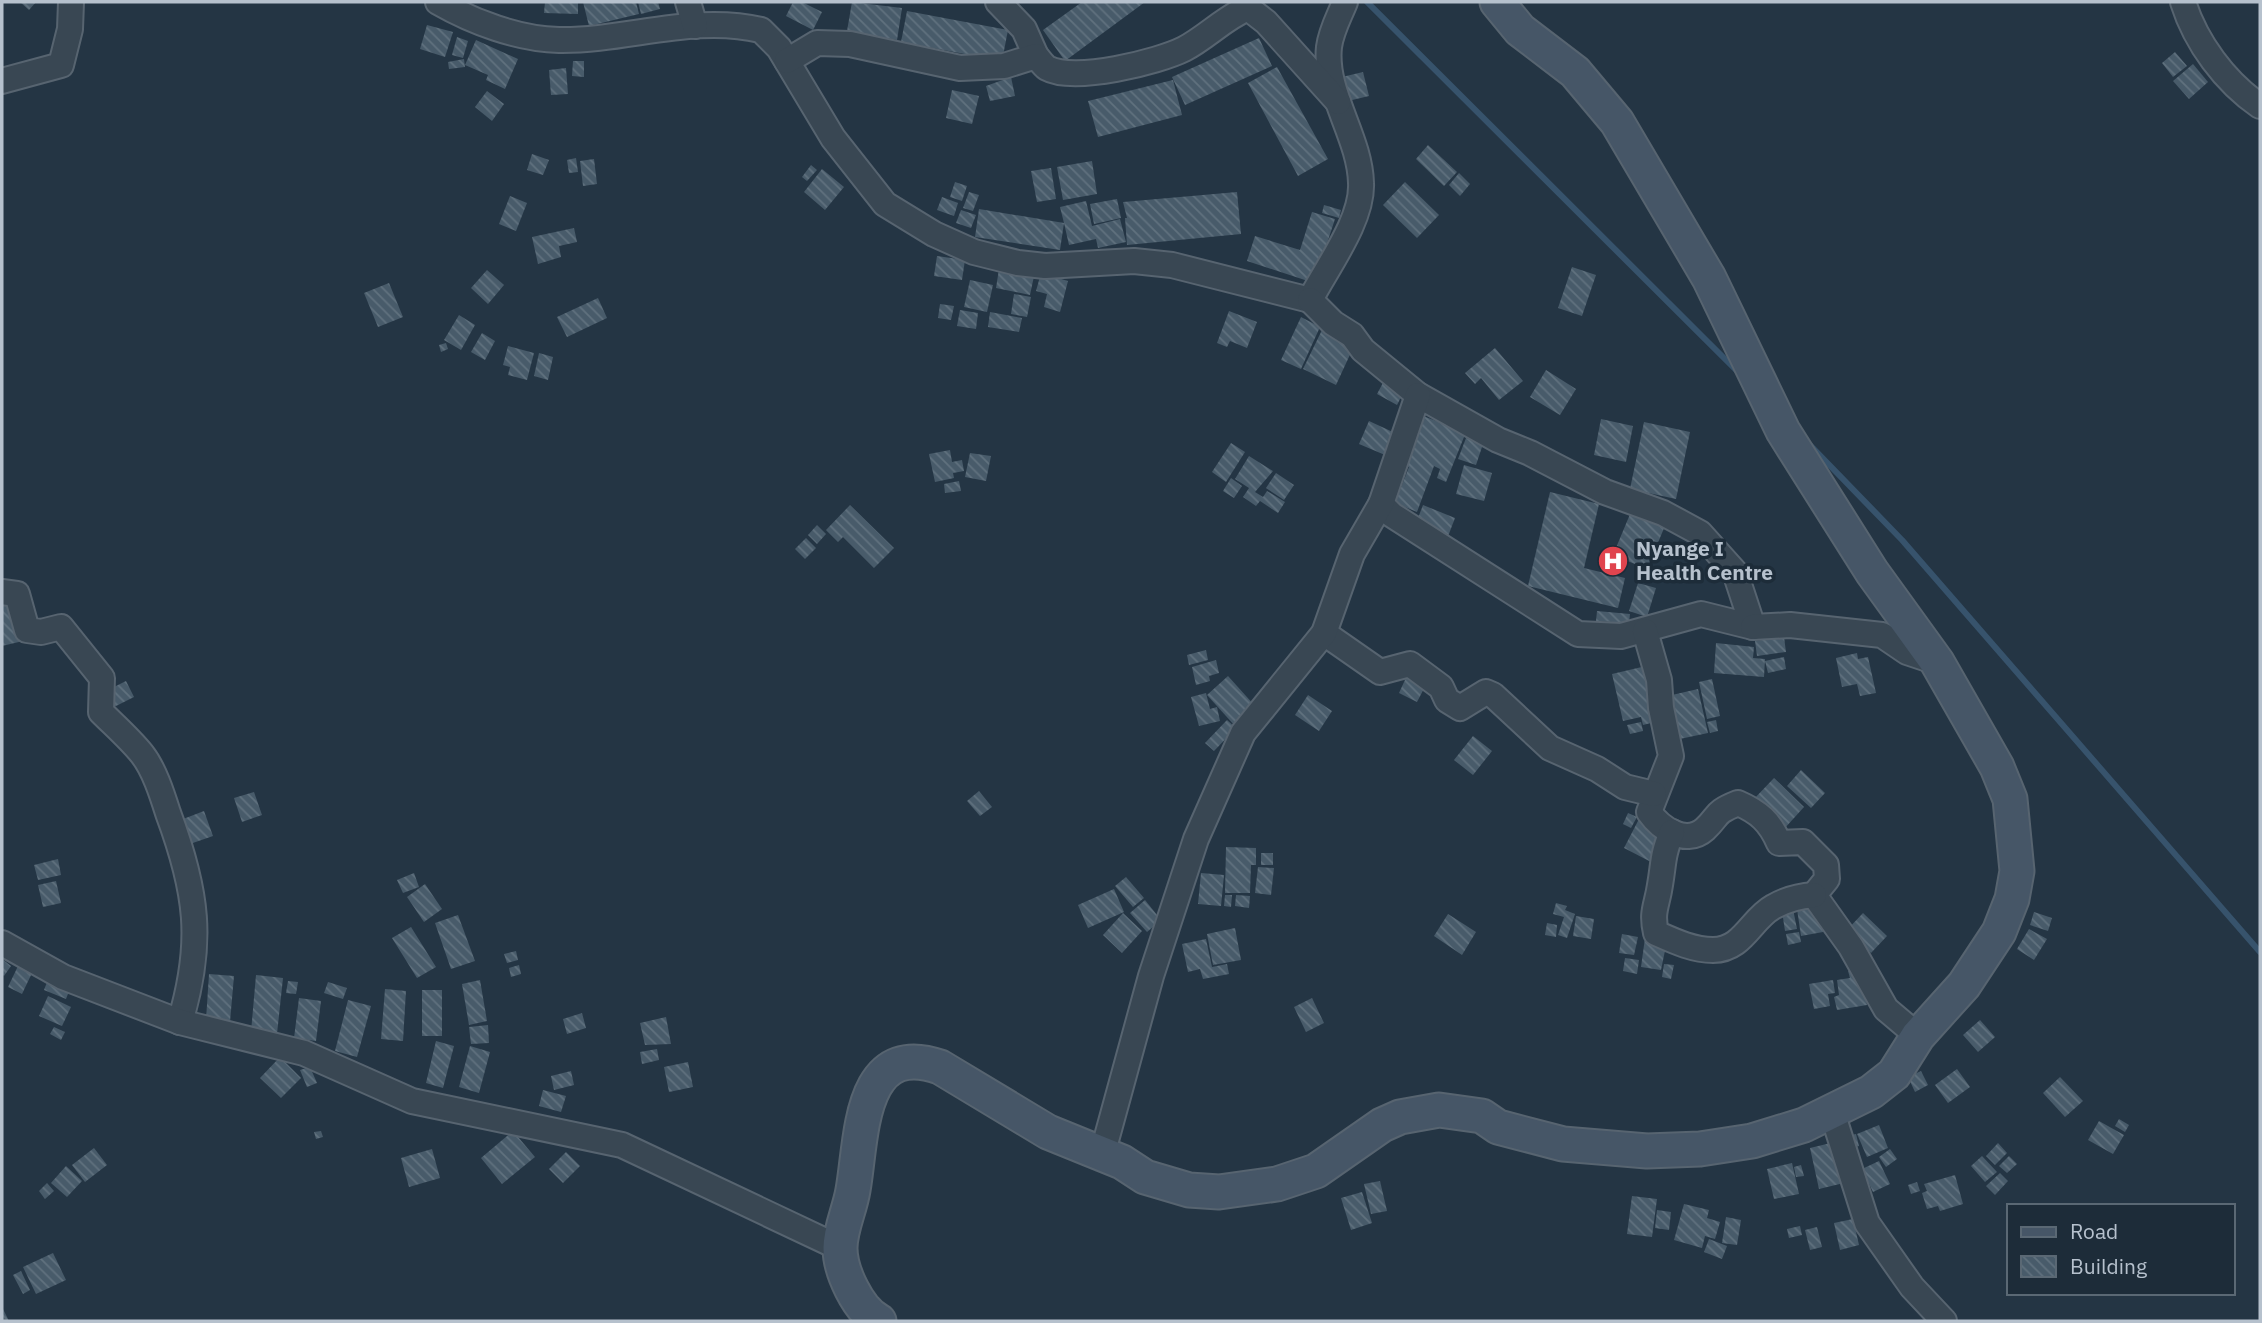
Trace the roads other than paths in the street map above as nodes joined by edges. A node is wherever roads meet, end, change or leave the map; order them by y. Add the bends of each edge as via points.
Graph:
1 (71, 2) edge
2 (438, 2) edge
3 (688, 2) edge
4 (998, 2) edge
5 (1345, 2) edge
6 (1497, 2) edge
7 (2183, 2) edge
8 (695, 26) junction
9 (1036, 56) junction
10 (787, 61) junction
11 (2, 81) edge
12 (2238, 91) junction
13 (1341, 106) junction
14 (2260, 106) edge
15 (2260, 123) edge
16 (1310, 300) junction
17 (1418, 395) junction
18 (1381, 504) junction
19 (2, 592) edge
20 (1753, 626) junction
21 (1645, 631) junction
22 (1324, 633) junction
23 (1937, 662) junction
24 (1654, 794) junction
25 (1672, 832) junction
26 (1814, 895) junction
27 (2, 943) edge
28 (180, 1022) junction
29 (1918, 1036) junction
30 (1832, 1112) junction
31 (1102, 1155) junction
32 (840, 1248) junction
33 (878, 1321) edge
34 (1944, 1321) edge

1 - 11 street via 61,65
2 - 8 street via 501,29 558,40
3 - 8 street
4 - 9 street via 1024,29
5 - 13 street via 1329,47
6 - 23 main road via 1520,30 1575,72 1617,122 1709,278 1783,431 1872,572
7 - 12 street via 2218,66
8 - 10 street via 761,30
9 - 10 street via 1004,66 960,68 850,44 817,43
9 - 13 street via 1056,71 1107,70 1181,51 1220,22 1253,9
10 - 16 street via 833,138 886,204 934,234 974,252 1018,262 1172,265
12 - 14 street
12 - 15 street
13 - 16 street via 1362,185 1343,241
16 - 17 street
17 - 18 street
17 - 20 street via 1605,492 1663,513 1700,533 1735,572
18 - 21 street via 1578,634 1621,636
18 - 22 street via 1352,554
19 - 28 street via 17,594 27,630 61,627 78,645 102,678 101,712 144,755 163,798 186,861 196,916 193,979
20 - 21 street via 1701,614
20 - 23 street via 1790,625 1882,635 1907,652
21 - 24 street via 1659,680 1671,757
22 - 24 street via 1380,672 1410,664 1460,708 1486,692 1493,695 1550,748 1625,787
22 - 31 street via 1243,733 1217,788 1155,963
23 - 29 main road via 2005,784 2017,871 1999,932 1952,1001
24 - 25 street via 1649,812
25 - 26 street via 1681,837 1697,834 1721,810 1738,803 1759,813 1773,828 1779,844 1803,842 1826,864 1827,880
25 - 26 street via 1661,859 1660,886 1651,914 1656,933 1687,946 1716,950 1746,938 1771,907
26 - 29 street via 1851,947 1886,1009
27 - 28 street via 64,977
28 - 32 street via 304,1053 412,1101 622,1146
29 - 30 main road via 1894,1074
30 - 31 main road via 1752,1140 1700,1149 1647,1151 1563,1144 1498,1126 1482,1116 1439,1110 1382,1125 1305,1175 1266,1187 1219,1192 1168,1185
30 - 34 street via 1867,1223 1912,1287
31 - 32 main road via 1017,1116 940,1067 901,1063 878,1078 868,1094
32 - 33 main road via 855,1298

